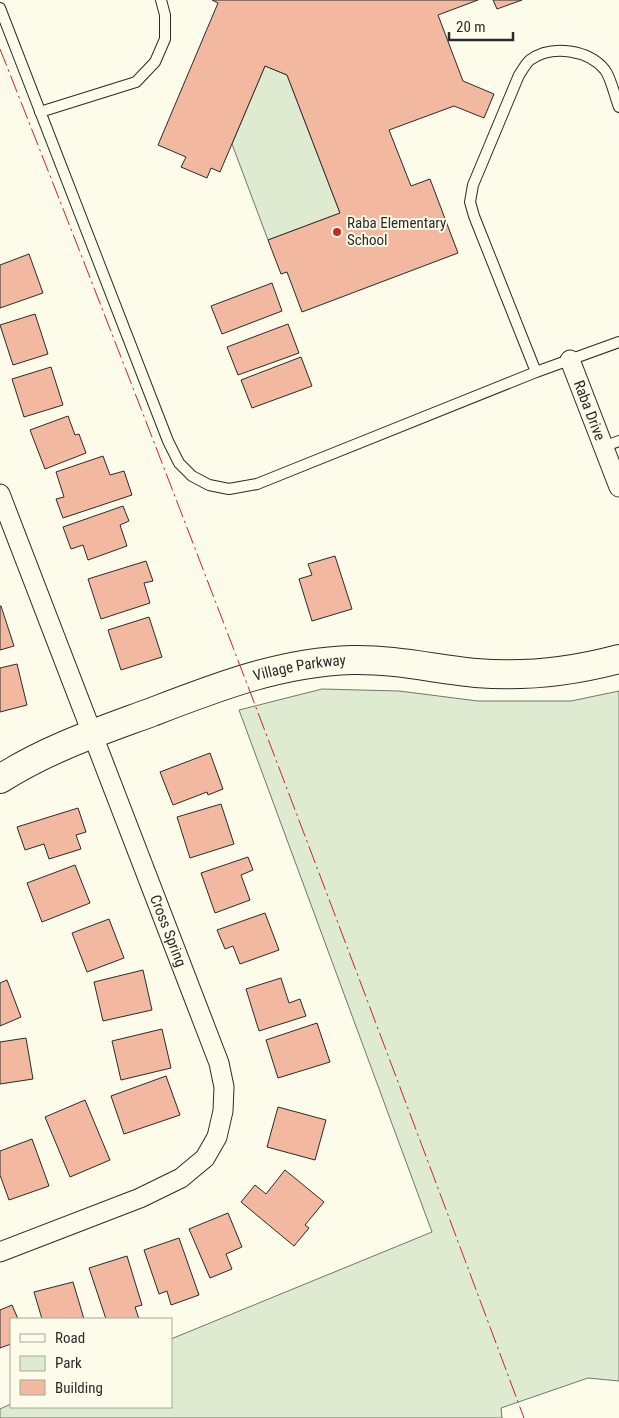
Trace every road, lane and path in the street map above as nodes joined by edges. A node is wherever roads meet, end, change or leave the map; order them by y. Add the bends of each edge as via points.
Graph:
1 (161, 0) edge
2 (0, 8) edge
3 (619, 107) edge
4 (40, 112) junction
5 (619, 342) edge
6 (570, 360) junction
7 (536, 372) junction
8 (611, 444) edge
9 (619, 487) edge
10 (0, 494) edge
11 (619, 659) edge
12 (93, 733) junction
13 (0, 779) edge
14 (0, 1252) edge

1 - 4 lane via 165,39 155,62 136,82
2 - 4 lane
3 - 7 lane via 606,71 588,56 567,50 550,52 530,60 519,75 473,185 470,202 474,216
4 - 7 lane via 168,441 179,463 192,476 209,485 228,489 257,484
5 - 6 lane
6 - 7 lane
6 - 8 street, Raba Drive
8 - 9 street, Raba Drive
10 - 12 street, Cross Spring
11 - 12 street, Village Parkway via 595,666 518,674 478,673 393,661 312,663 232,682
12 - 13 street, Village Parkway via 36,758
12 - 14 street, Cross Spring via 219,1063 224,1087 223,1111 217,1137 205,1158 181,1178 140,1198

